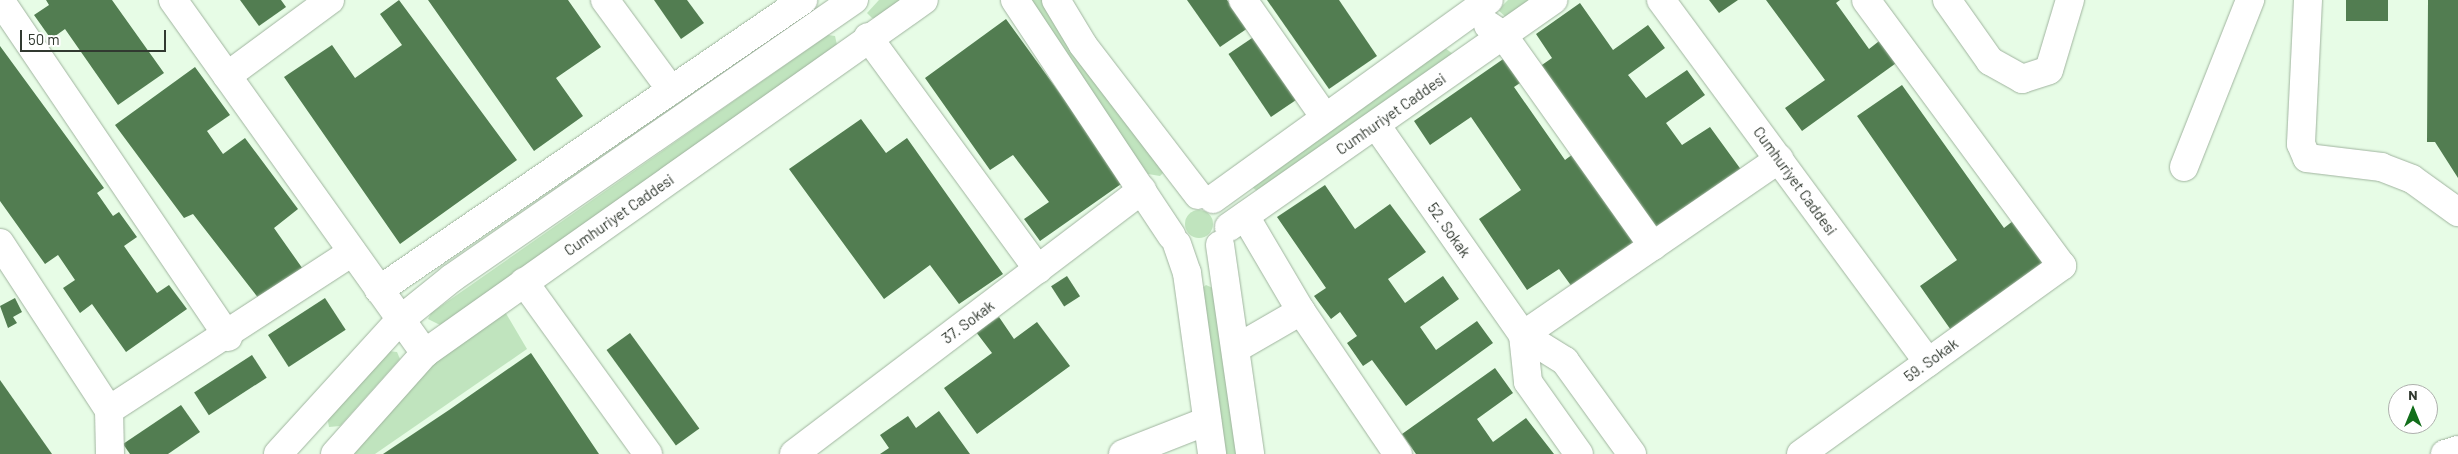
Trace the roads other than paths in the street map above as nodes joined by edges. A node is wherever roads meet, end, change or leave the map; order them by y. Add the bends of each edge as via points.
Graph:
1 (0, 0) edge
2 (173, 0) edge
3 (330, 0) edge
4 (606, 0) edge
5 (803, 0) edge
6 (854, 0) edge
7 (924, 0) edge
8 (1015, 0) edge
9 (1056, 0) edge
10 (1243, 0) edge
11 (1553, 0) edge
12 (1661, 0) edge
13 (1866, 0) edge
14 (1947, 0) edge
15 (2070, 0) edge
16 (2250, 0) edge
17 (2308, 0) edge
18 (1473, 4) edge
19 (1503, 35) junction
20 (868, 37) junction
21 (227, 76) junction
22 (671, 90) junction
23 (1324, 116) junction
24 (1376, 125) junction
25 (1779, 159) junction
26 (2184, 167) dead end
27 (1142, 190) junction
28 (1206, 197) junction
29 (2458, 212) edge
30 (1231, 230) junction
31 (1174, 240) junction
32 (1653, 246) junction
33 (352, 252) junction
34 (4, 257) edge
35 (1038, 269) junction
36 (524, 282) junction
37 (379, 290) junction
38 (1301, 311) junction
39 (400, 320) junction
40 (1523, 335) junction
41 (228, 337) junction
42 (1237, 348) junction
43 (425, 353) junction
44 (1928, 362) junction
45 (109, 410) junction
46 (1207, 420) junction
47 (2458, 450) edge
48 (287, 451) edge
49 (110, 454) edge
50 (335, 454) edge
51 (648, 454) edge
52 (794, 454) edge
53 (1123, 454) edge
54 (1212, 454) edge
55 (1250, 454) edge
56 (1398, 454) edge
57 (1579, 454) edge
58 (1632, 454) edge
59 (1801, 454) edge
60 (2444, 454) edge

1 - 41 street
2 - 21 street
3 - 21 street
4 - 22 street
5 - 22 street
6 - 39 street via 452,278
7 - 20 street, Cumhuriyet Caddesi
8 - 27 street
9 - 28 street via 1083,45
10 - 23 street
11 - 19 street, Cumhuriyet Caddesi
12 - 25 street, Cumhuriyet Caddesi
13 - 44 street, 59. Sokak via 2062,266
14 - 15 street via 1990,61 2022,79 2049,70
16 - 26 street
17 - 29 street via 2301,144 2306,158 2381,167 2412,179
18 - 19 street
18 - 23 street
19 - 24 street, Cumhuriyet Caddesi
19 - 32 street
20 - 35 street
20 - 36 street, Cumhuriyet Caddesi
21 - 33 street
22 - 37 street
23 - 28 street
24 - 30 street, Cumhuriyet Caddesi
24 - 40 street, 52. Sokak
25 - 32 street
25 - 44 street, Cumhuriyet Caddesi
27 - 31 street
27 - 35 street, 37. Sokak
28 - 30 street via 1224,208
28 - 31 street via 1174,208
30 - 31 street via 1202,254
30 - 38 street
30 - 42 street
31 - 46 street via 1187,273
32 - 40 street
33 - 37 street
33 - 41 street
34 - 45 street
35 - 52 street, 37. Sokak
36 - 43 street, Cumhuriyet Caddesi
36 - 51 street
37 - 39 street
38 - 42 street
38 - 56 street
39 - 43 street
39 - 48 street
40 - 57 street, 52. Sokak via 1528,382
40 - 58 street, 52. Sokak via 1565,361
41 - 45 street
42 - 55 street
43 - 50 street, Cumhuriyet Caddesi
44 - 59 street, 59. Sokak
45 - 49 street
46 - 53 street
46 - 54 street
47 - 60 street

